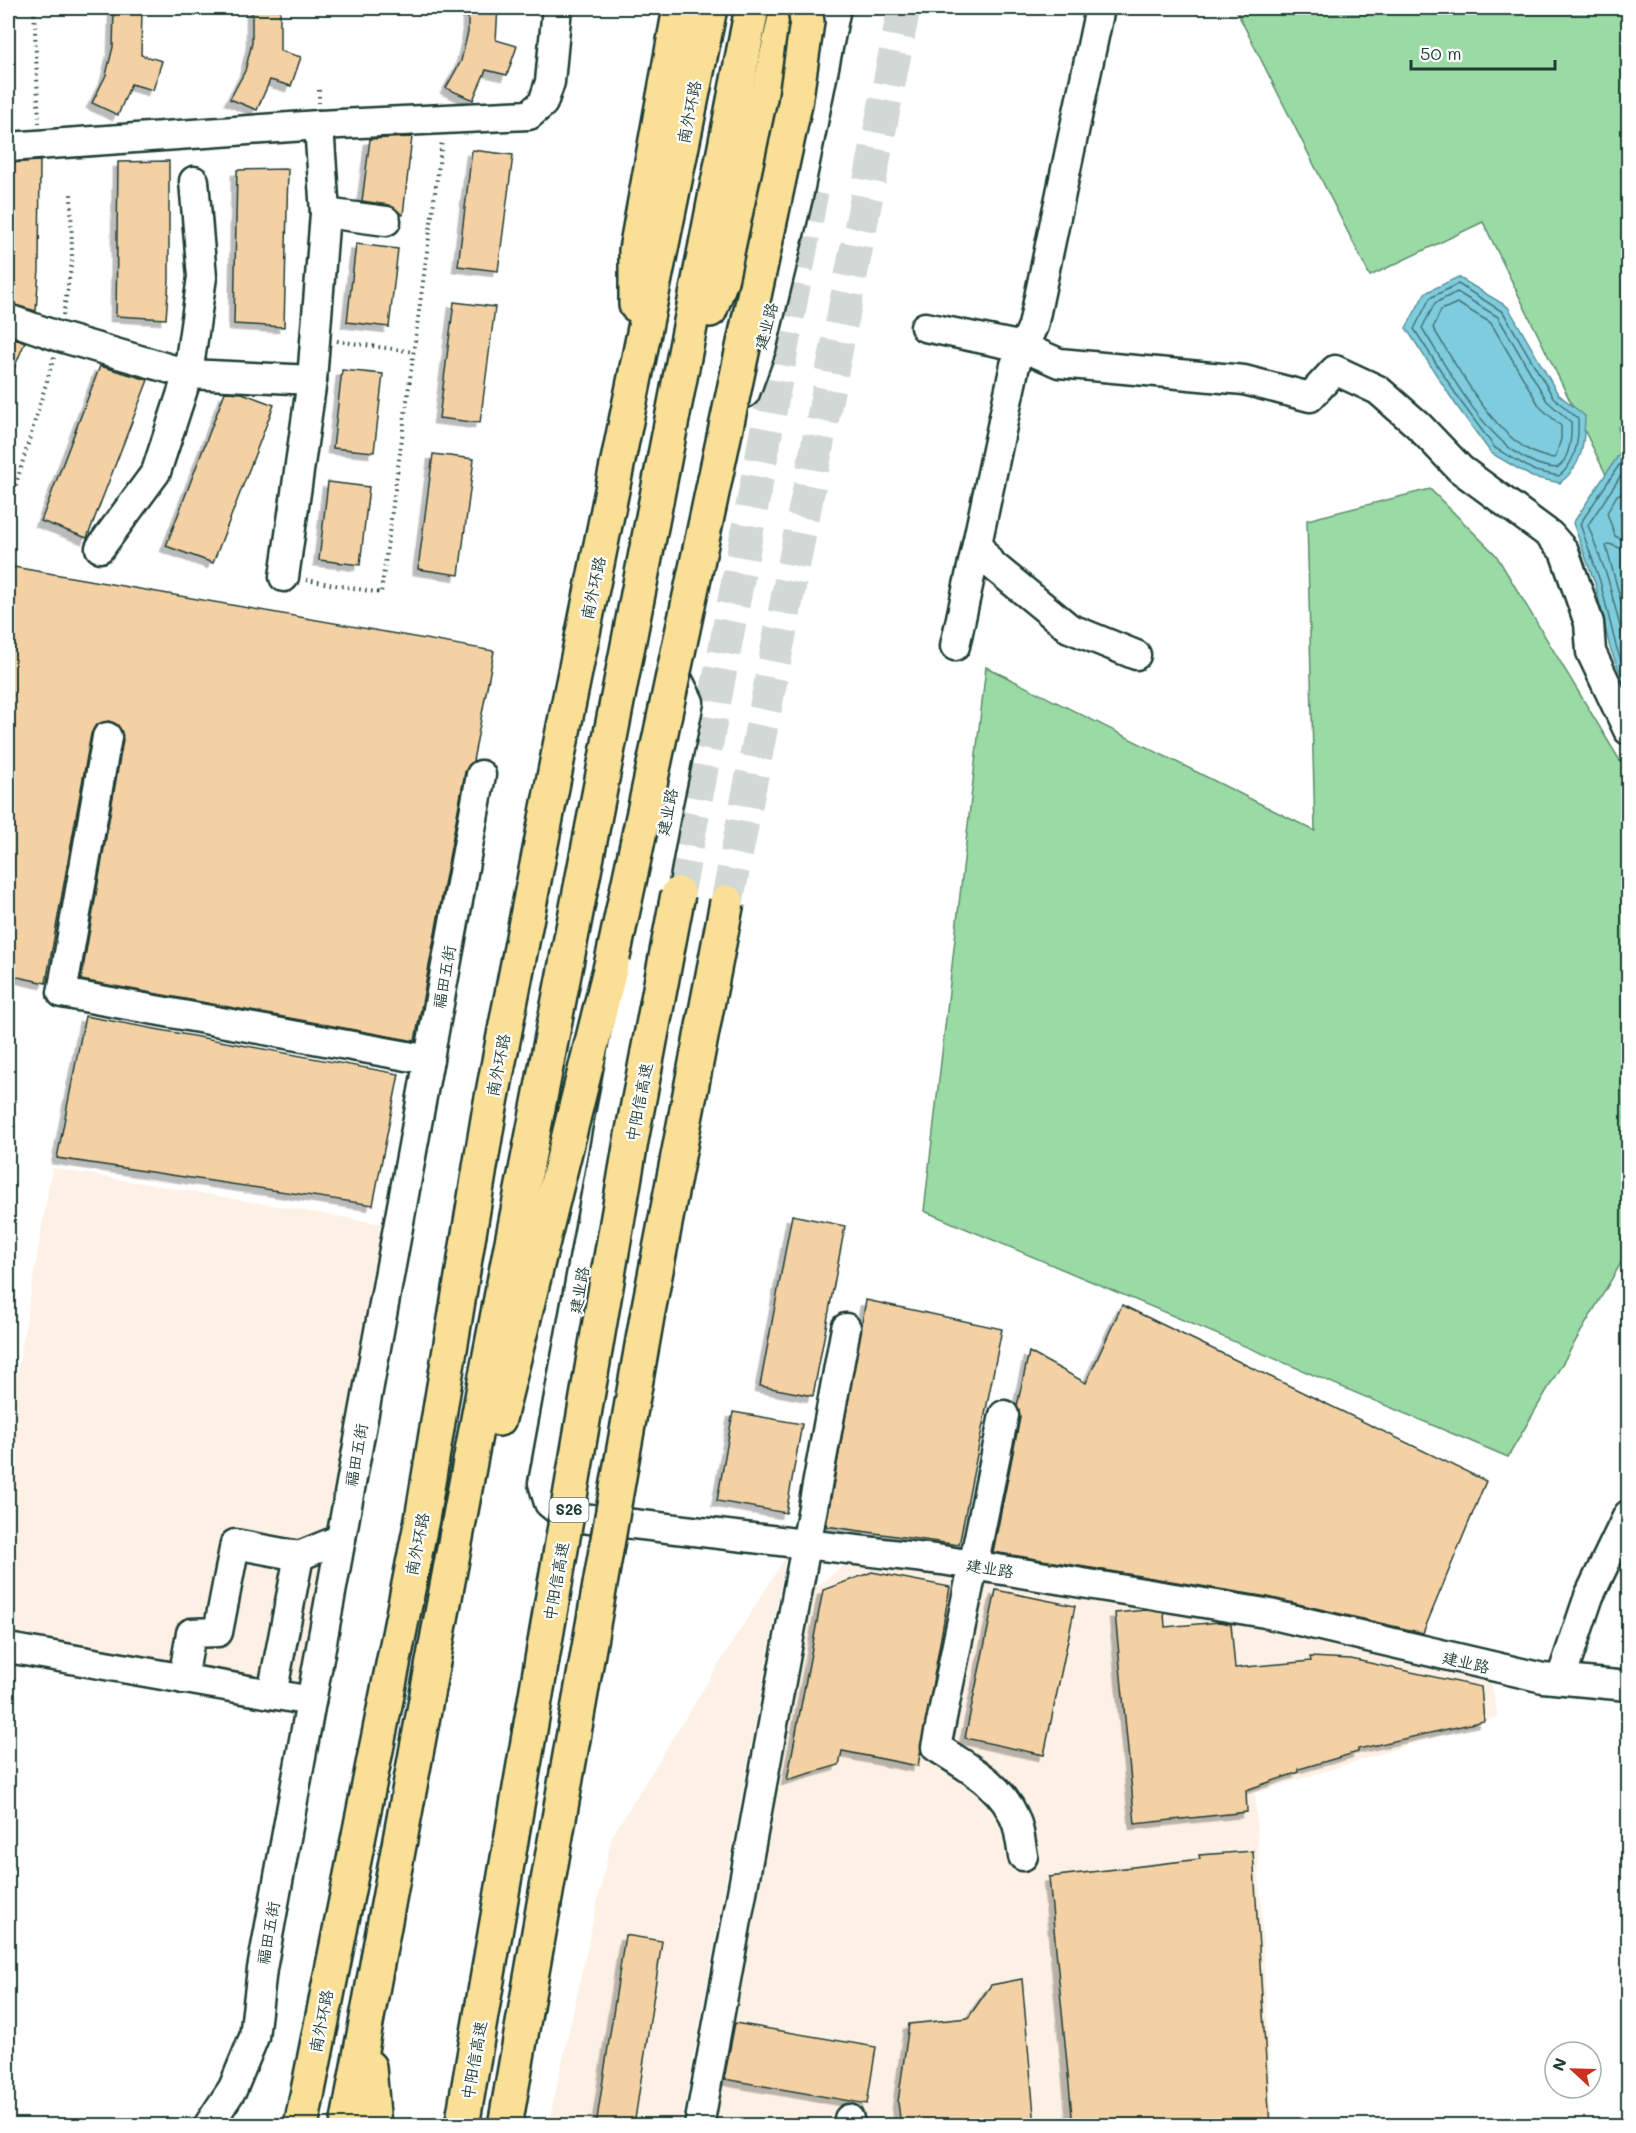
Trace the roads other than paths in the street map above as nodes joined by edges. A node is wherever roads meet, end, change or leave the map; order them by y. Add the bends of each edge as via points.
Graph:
1 (557, 8) edge
2 (680, 8) edge
3 (710, 8) edge
4 (752, 8) edge
5 (788, 8) edge
6 (805, 8) edge
7 (836, 8) edge
8 (1100, 8) edge
9 (319, 125) junction
10 (8, 147) edge
11 (194, 182) dead end
12 (325, 213) junction
13 (386, 221) dead end
14 (8, 319) edge
15 (925, 327) dead end
16 (1023, 347) junction
17 (188, 374) junction
18 (636, 379) junction
19 (312, 380) junction
20 (678, 399) junction
21 (977, 544) junction
22 (100, 548) dead end
23 (285, 577) road end
24 (955, 646) dead end
25 (1136, 655) dead end
26 (1629, 730) edge
27 (107, 736) dead end
28 (481, 775) dead end
29 (678, 894) tunnel mouth
30 (727, 903) tunnel mouth
31 (429, 1060) junction
32 (846, 1328) dead end
33 (1004, 1415) dead end
34 (1626, 1524) edge
35 (341, 1539) junction
36 (806, 1543) junction
37 (299, 1556) junction
38 (973, 1565) junction
39 (8, 1648) edge
40 (183, 1679) junction
41 (1561, 1679) junction
42 (1629, 1686) edge
43 (272, 1694) junction
44 (311, 1701) junction
45 (419, 1738) junction
46 (1023, 1856) dead end
47 (366, 2024) junction
48 (208, 2126) edge
49 (301, 2126) edge
50 (347, 2126) edge
51 (374, 2126) edge
52 (462, 2126) edge
53 (505, 2126) edge
54 (699, 2126) edge

1 - 9 street via 550,82 543,103 530,115
2 - 18 highway via 636,250
3 - 18 highway, 南外环路
4 - 20 highway
5 - 20 highway via 738,234
6 - 45 highway, bridge via 807,22 795,104 613,957
7 - 36 street, 建业路 via 813,130 762,346 710,499 675,648 676,676 689,702 543,1483 549,1503 565,1516
8 - 16 street via 1033,326
9 - 10 street
9 - 12 street
11 - 17 street via 202,277
12 - 13 street
12 - 19 street
14 - 17 street
15 - 16 street
16 - 21 street via 1015,365
16 - 26 street via 1059,363 1244,380 1310,397 1335,370 1378,390 1460,469 1550,536 1564,551 1589,623 1592,652
17 - 19 street
17 - 22 street via 156,472
18 - 49 highway, 南外环路 via 493,1090 422,1519
19 - 23 street
20 - 45 highway
21 - 24 street
21 - 25 street via 990,563 1069,628
27 - 31 street via 62,993
28 - 31 street, 福田五街
29 - 52 highway, 中阳信高速 / S26, bridge via 629,1153
30 - 53 highway, S26, bridge via 647,1317
31 - 35 street, 福田五街
32 - 36 street
33 - 38 street
34 - 41 street via 1589,1596
35 - 37 street
35 - 44 street, 福田五街
36 - 38 street, 建业路
36 - 54 street
37 - 40 street via 236,1544 218,1632 191,1633
37 - 43 street
38 - 41 street, 建业路 via 1265,1613 1473,1664
38 - 46 street via 936,1747 979,1775 1005,1801 1017,1823
39 - 40 street
40 - 43 street
41 - 42 street, 建业路
43 - 44 street
44 - 48 street, 福田五街 via 262,1969 254,2037 233,2088
45 - 47 highway
47 - 50 highway
47 - 51 highway

